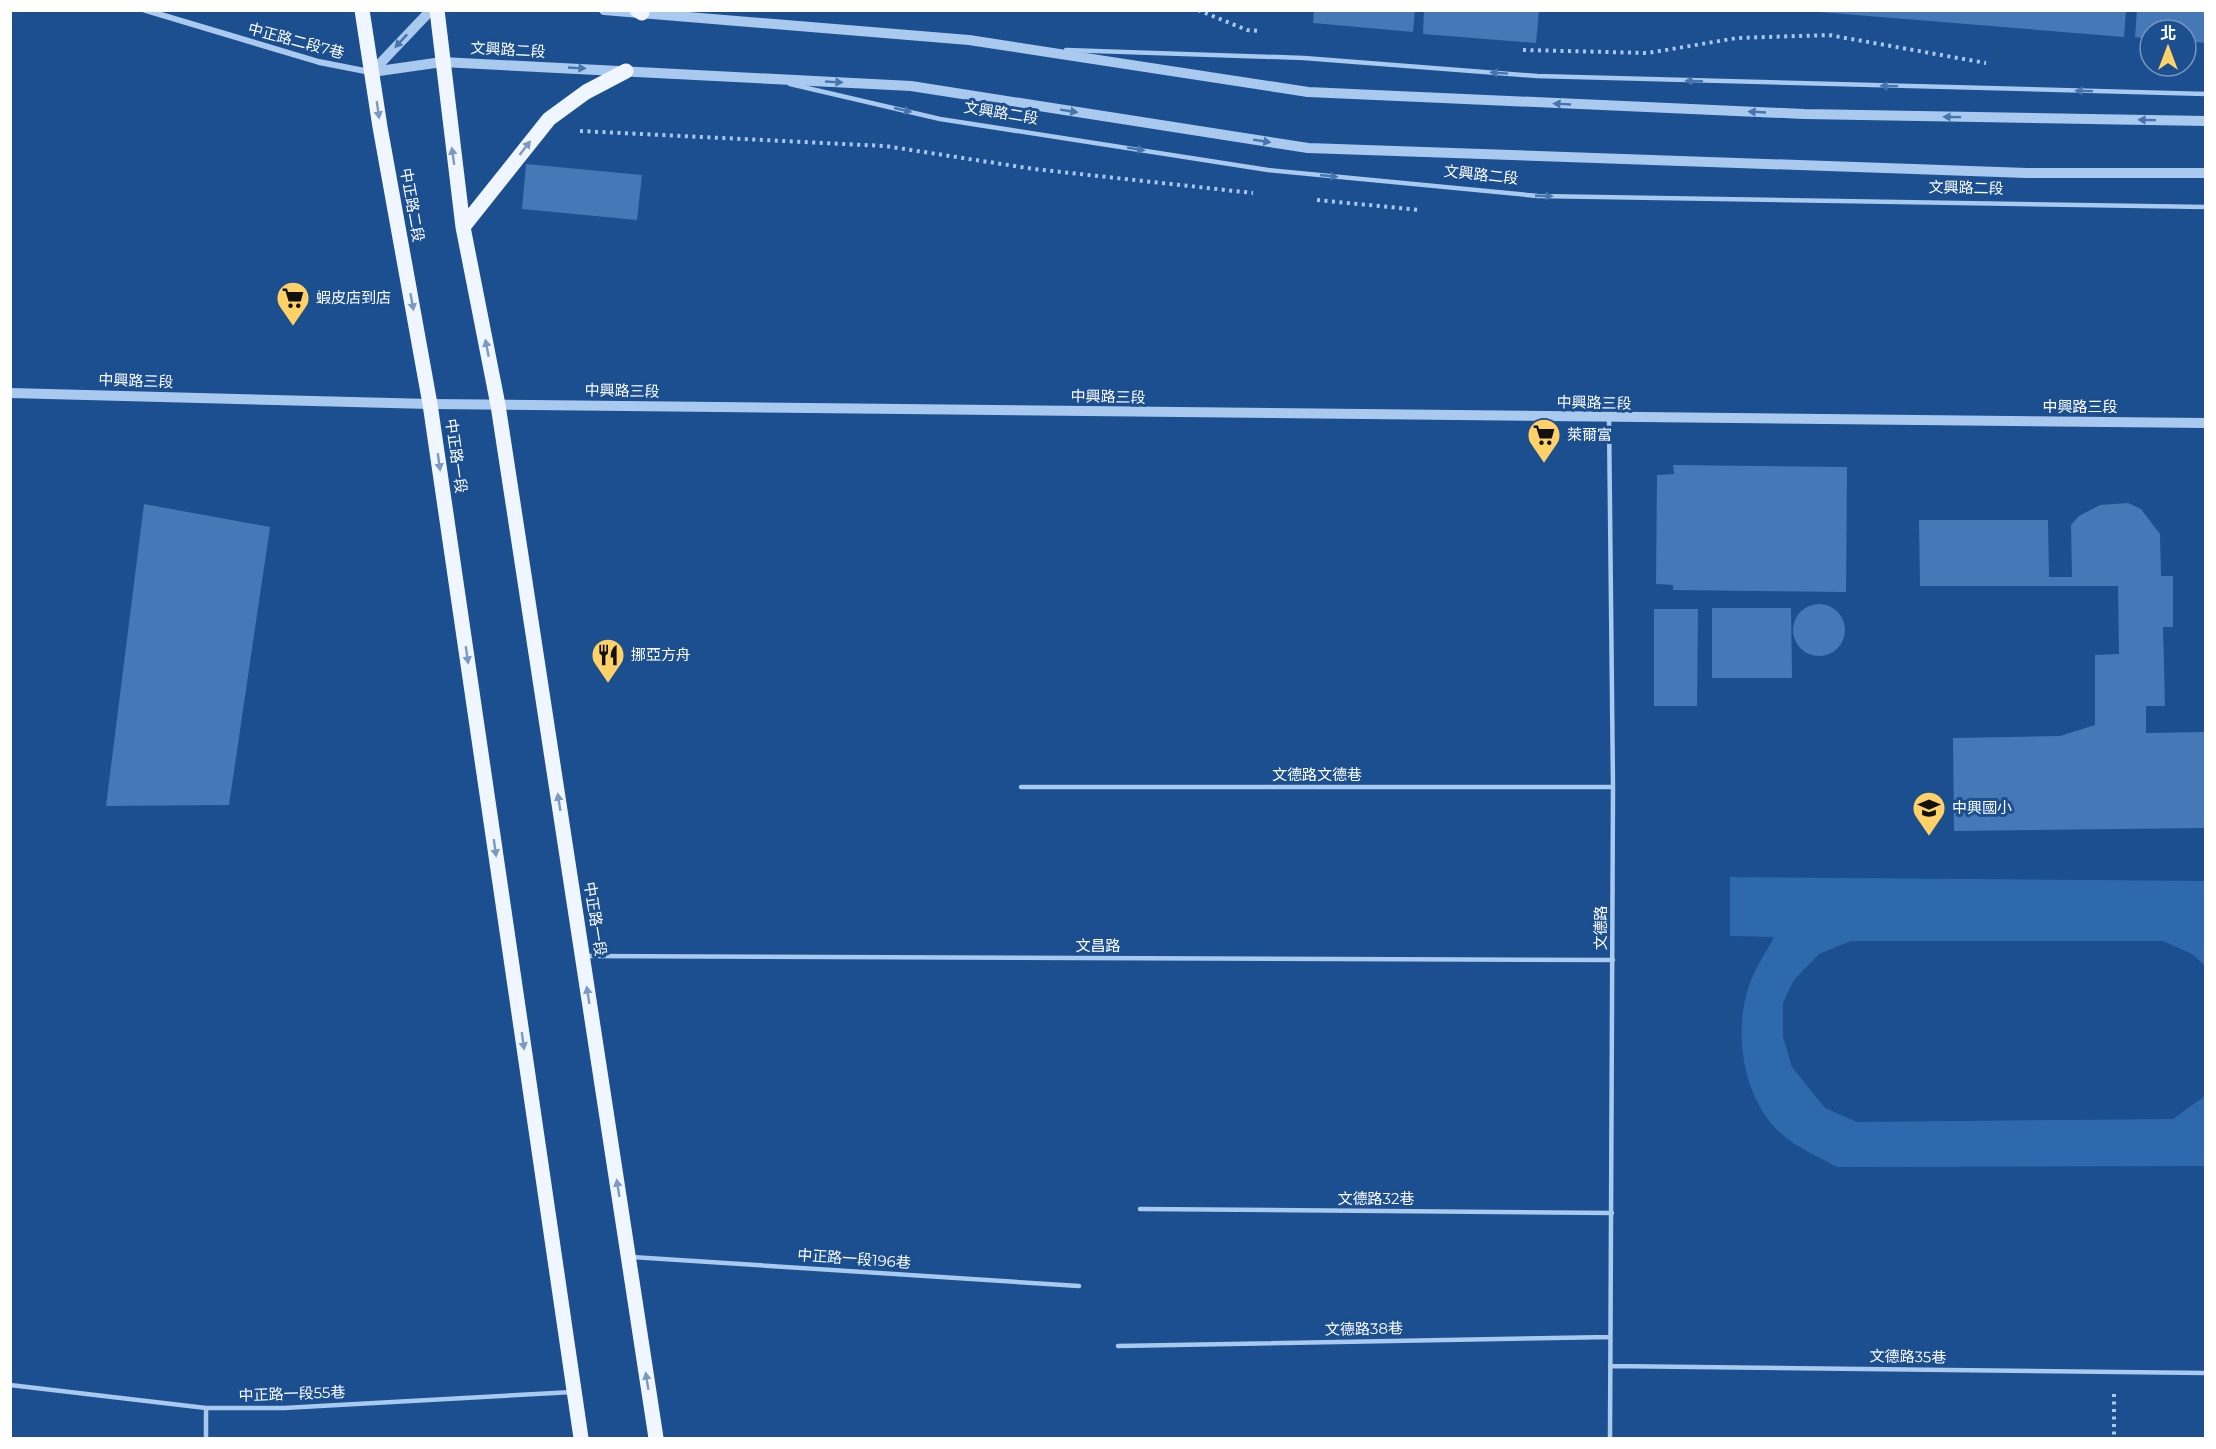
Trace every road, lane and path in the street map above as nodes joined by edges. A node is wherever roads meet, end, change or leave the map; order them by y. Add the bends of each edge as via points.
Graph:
1 (145, 10) edge
2 (363, 10) edge
3 (431, 10) edge
4 (437, 10) edge
5 (604, 10) edge
6 (1198, 10) edge
7 (639, 12) edge
8 (1271, 33) dead end
9 (1026, 49) junction
10 (1519, 50) dead end
11 (442, 62) junction
12 (1989, 64) dead end
13 (626, 70) junction
14 (372, 72) junction
15 (764, 78) junction
16 (2205, 94) edge
17 (2205, 121) edge
18 (2205, 173) edge
19 (2205, 207) edge
20 (463, 227) junction
21 (10, 393) edge
22 (430, 404) junction
23 (498, 405) junction
24 (1609, 418) junction
25 (2205, 423) edge
26 (1021, 786) dead end
27 (1613, 786) junction
28 (582, 956) junction
29 (1613, 960) junction
30 (1140, 1209) dead end
31 (1612, 1213) junction
32 (628, 1257) junction
33 (1078, 1286) dead end
34 (1610, 1337) junction
35 (1118, 1346) dead end
36 (1610, 1366) junction
37 (2114, 1371) junction
38 (2205, 1373) edge
39 (10, 1385) edge
40 (575, 1392) junction
41 (206, 1408) junction
42 (206, 1438) edge
43 (581, 1438) edge
44 (656, 1438) edge
45 (1610, 1438) edge
46 (2114, 1438) edge

1 - 14 street, 中正路二段7巷 via 318,62
2 - 14 main road, 中正路二段
3 -> 14 street
4 - 11 main road
5 - 7 street
6 - 8 path via 1247,30
7 - 9 street via 969,40
16 -> 9 lane via 1548,76 1304,58
17 -> 9 street via 1804,114 1308,92
10 - 12 path via 1648,53 1737,38 1829,36
11 -> 13 street, 文興路二段
11 - 14 street, 文興路二段
20 -> 11 main road
13 - 15 street, 文興路二段
20 -> 13 main road via 549,119
14 -> 22 main road, 中正路二段
15 -> 18 street, 文興路二段 via 911,86 1308,148 2027,173
15 -> 19 lane, 文興路二段 via 940,119 1268,170 1538,196
23 -> 20 main road
21 - 22 street, 中興路三段
22 - 23 street, 中興路三段
22 -> 40 main road, 中正路一段
23 - 24 street, 中興路三段
28 -> 23 main road, 中正路一段
24 - 25 street, 中興路三段
24 - 27 lane, 文德路
26 - 27 lane, 文德路文德巷
27 - 29 lane, 文德路
28 - 29 lane, 文昌路
32 -> 28 main road, 中正路一段
29 - 31 lane, 文德路
30 - 31 lane, 文德路32巷
31 - 34 lane, 文德路
32 - 33 lane, 中正路一段196巷
44 -> 32 main road, 中正路一段
34 - 35 lane, 文德路38巷
34 - 36 lane, 文德路
36 - 37 lane, 文德路35巷
36 - 45 lane, 文德路
37 - 38 lane, 文德路35巷
37 - 46 path
39 - 41 lane, 中正路一段55巷
40 - 41 lane, 中正路一段55巷 via 284,1408
40 - 43 main road, 中正路一段
41 - 42 lane

